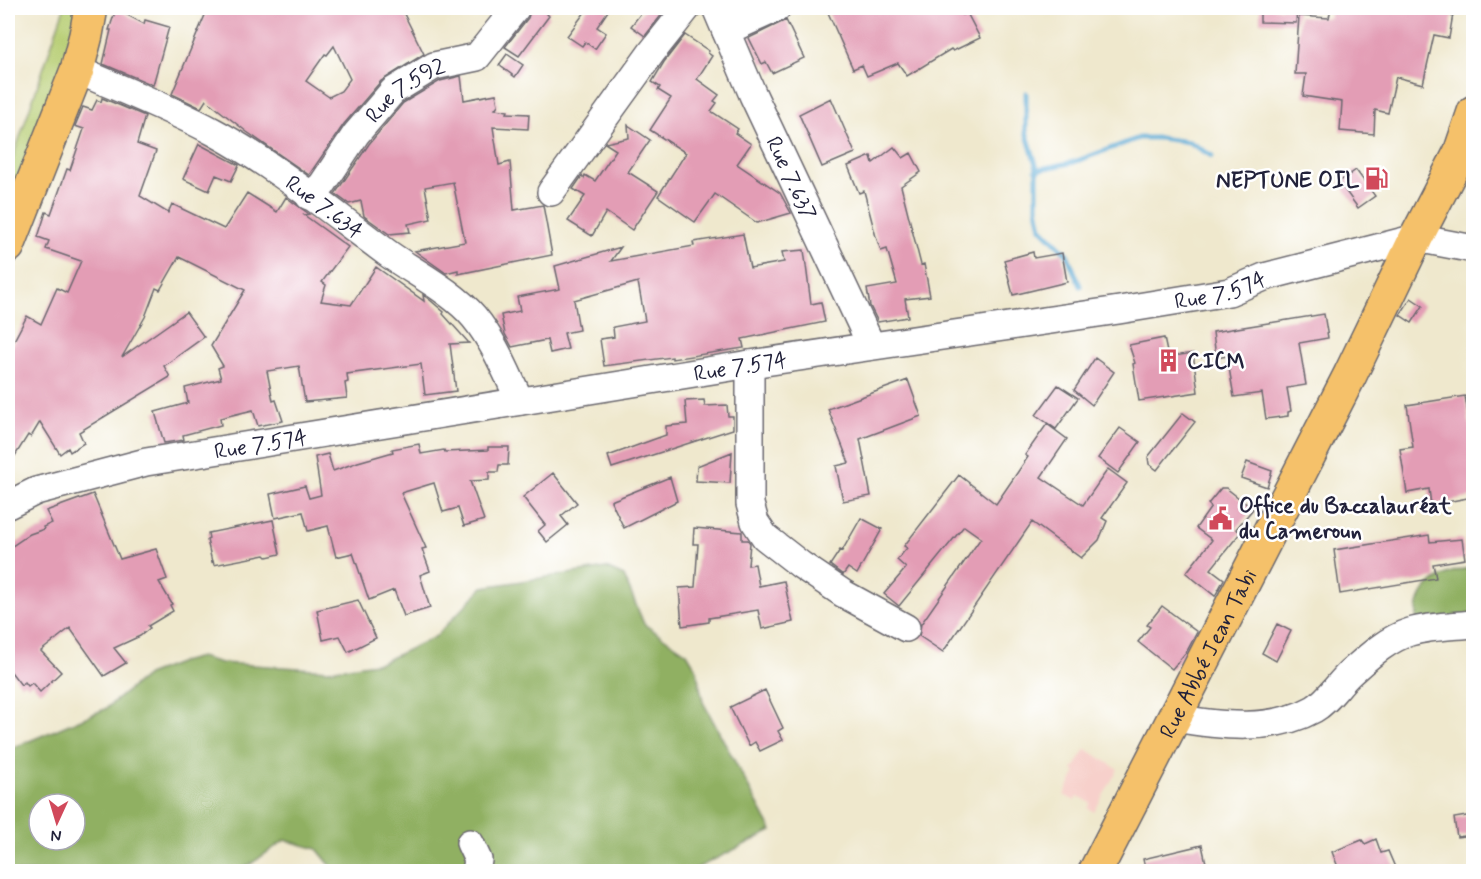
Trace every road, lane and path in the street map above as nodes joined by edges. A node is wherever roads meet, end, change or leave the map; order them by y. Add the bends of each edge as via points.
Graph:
1 (91, 8) edge
2 (516, 8) edge
3 (687, 8) edge
4 (777, 8) edge
5 (721, 19) edge
6 (77, 70) junction
7 (1473, 112) edge
8 (551, 192) dead end
9 (309, 196) junction
10 (1416, 239) junction
11 (8, 246) edge
12 (1473, 249) edge
13 (871, 345) junction
14 (750, 364) junction
15 (520, 401) junction
16 (8, 505) edge
17 (1473, 624) edge
18 (906, 628) dead end
19 (1175, 718) junction
20 (470, 843) dead end
21 (476, 872) edge
22 (1095, 872) edge

1 - 6 main road
2 - 9 street, Rue 7.592 via 477,57 434,66 393,91 356,134 322,185
3 - 8 street
4 - 5 street
5 - 13 street, Rue 7.637
6 - 9 street, Rue 7.634 via 215,133
6 - 11 main road
7 - 10 main road, Rue Abbé Jean Tabi via 1460,153
9 - 15 street, Rue 7.634 via 463,304 477,320
10 - 12 street, Rue 7.574
10 - 13 street, Rue 7.574 via 1264,277 1229,292
10 - 19 main road, Rue Abbé Jean Tabi via 1341,395
13 - 14 street, Rue 7.574
14 - 15 street, Rue 7.574
14 - 18 street via 750,504 755,522 765,537 801,566
15 - 16 street, Rue 7.574 via 146,462 36,491
17 - 19 street via 1409,632 1383,645 1316,708 1285,722 1224,724
19 - 22 main road, Rue Abbé Jean Tabi
20 - 21 street via 478,860

